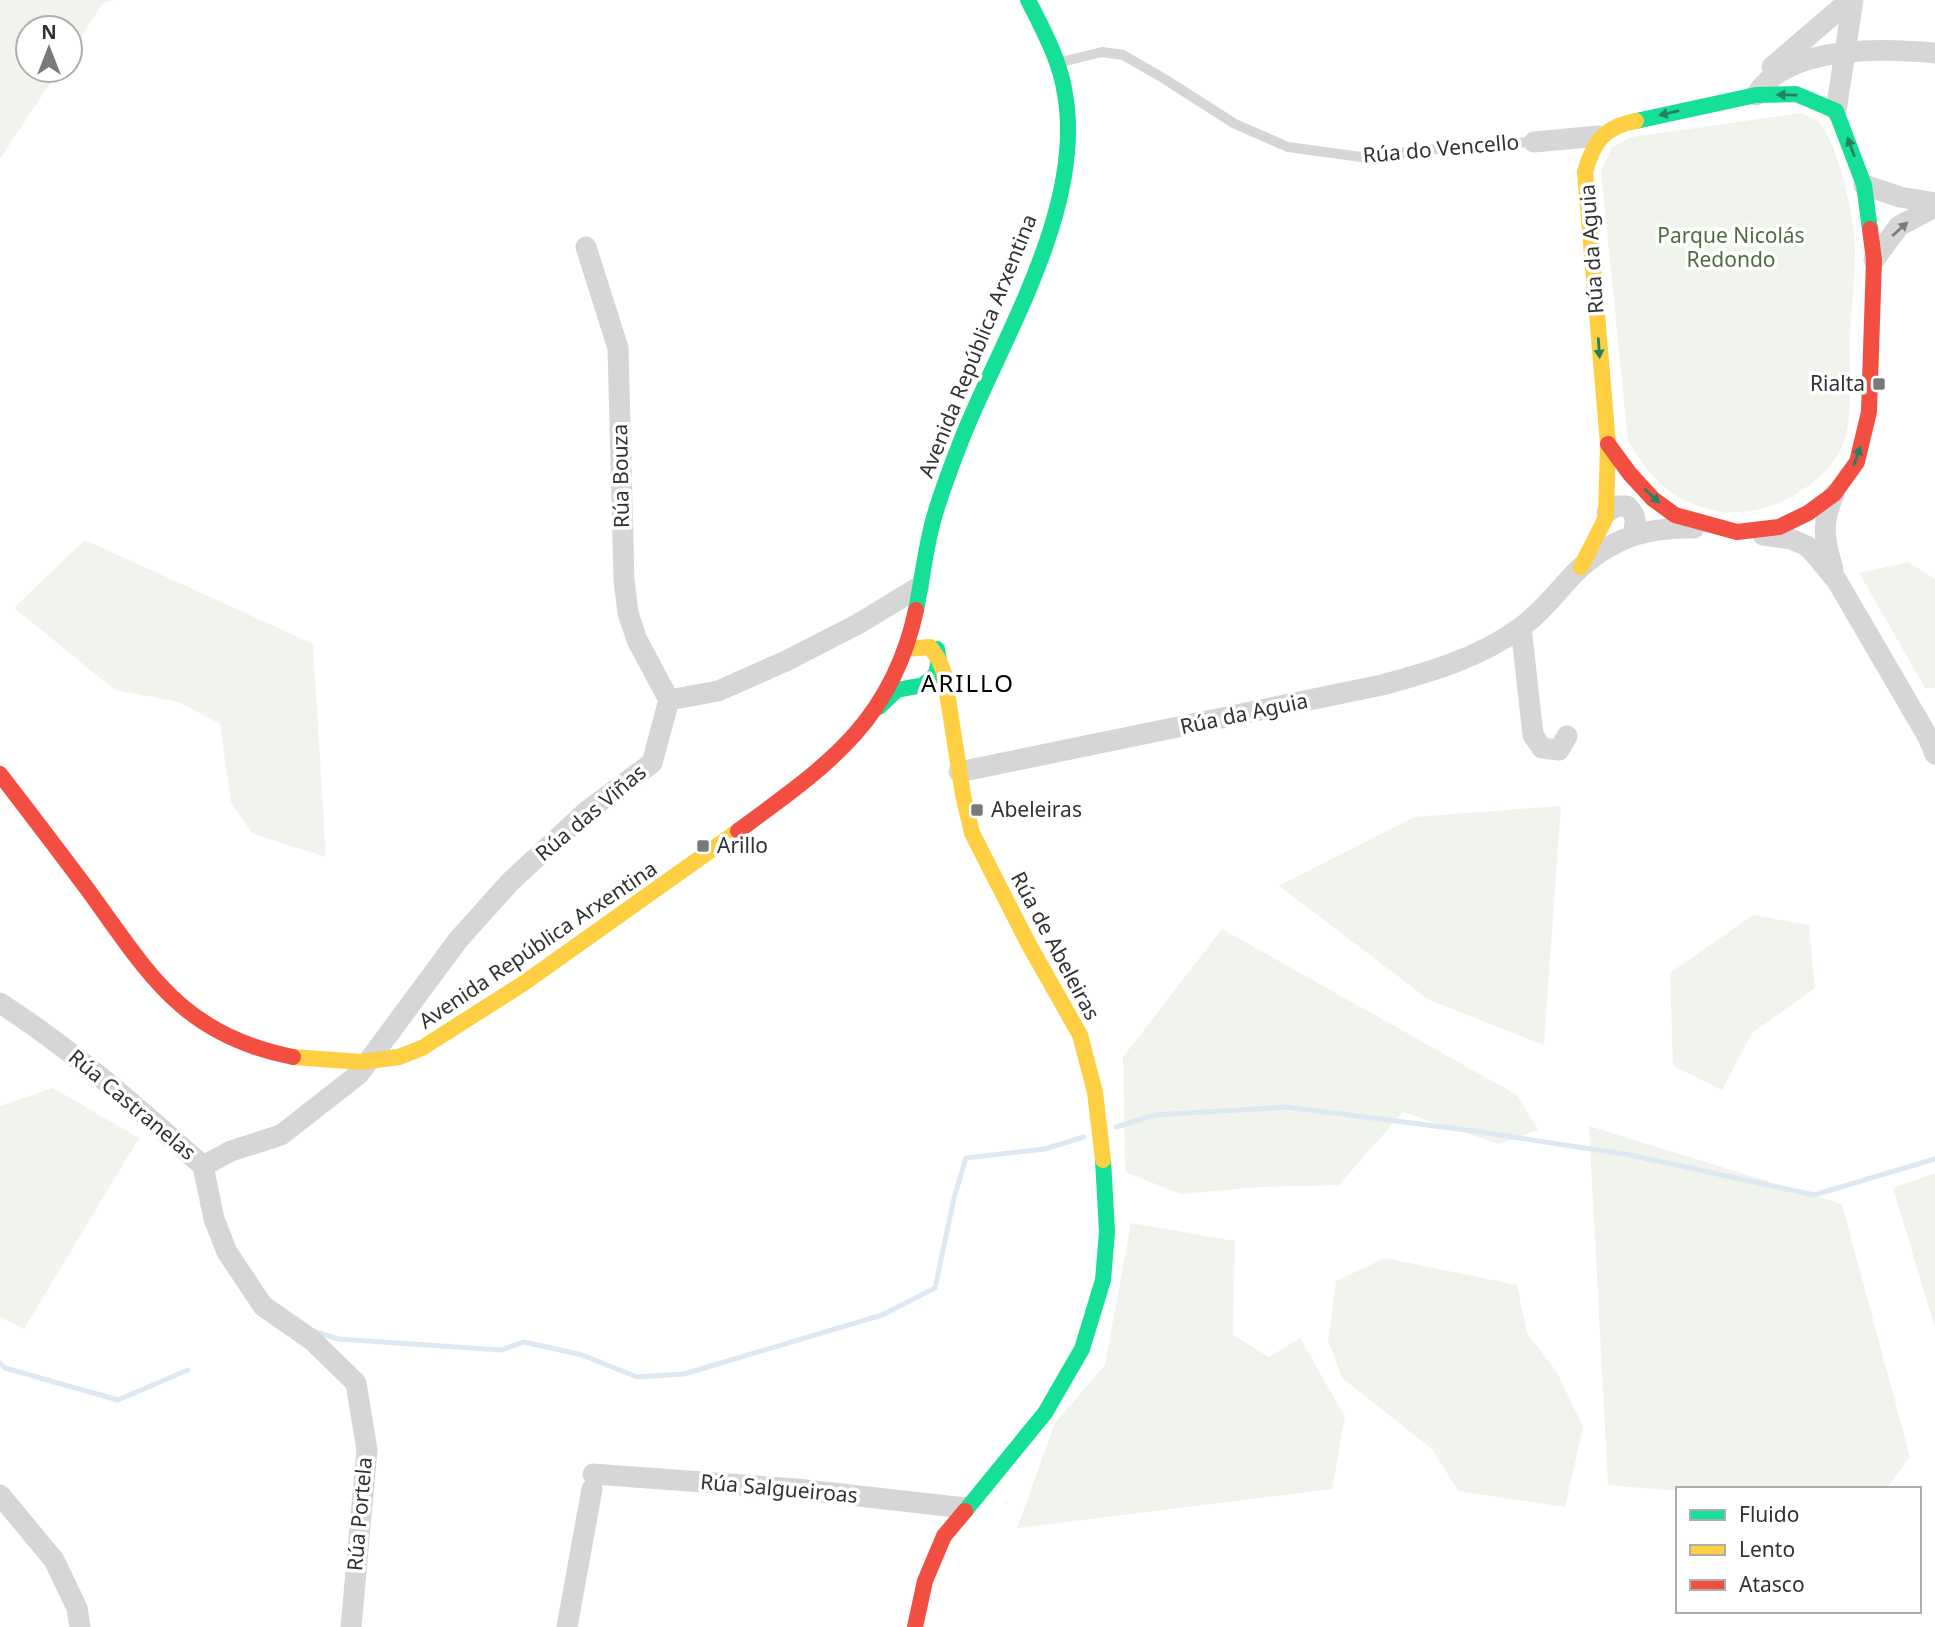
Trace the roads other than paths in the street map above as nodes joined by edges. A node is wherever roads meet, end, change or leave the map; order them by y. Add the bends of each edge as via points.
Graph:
1 (1028, 0) edge
2 (1851, 0) edge
3 (1844, 53) junction
4 (1935, 53) edge
5 (1058, 63) junction
6 (1746, 98) junction
7 (1836, 111) junction
8 (1599, 136) junction
9 (1534, 142) joint
10 (1864, 184) junction
11 (1935, 205) edge
12 (586, 247) dead end
13 (1874, 260) junction
14 (1608, 444) junction
15 (1835, 494) junction
16 (1607, 512) junction
17 (1730, 530) junction
18 (1633, 534) junction
19 (1581, 567) junction
20 (1837, 581) junction
21 (919, 587) junction
22 (1521, 627) junction
23 (903, 654) junction
24 (939, 660) junction
25 (923, 685) junction
26 (669, 700) junction
27 (873, 712) junction
28 (1567, 736) dead end
29 (954, 738) junction
30 (1935, 754) edge
31 (959, 772) junction
32 (0, 774) edge
33 (0, 1003) edge
34 (368, 1061) junction
35 (203, 1166) junction
36 (0, 1495) edge
37 (965, 1508) junction
38 (80, 1627) edge
39 (351, 1627) edge
40 (567, 1627) edge
41 (915, 1627) edge

1 - 5 street, Avenida República Arxentina
2 - 3 street
2 - 6 street
3 - 4 street
3 - 6 street via 1798,62
3 - 7 street
5 - 9 lane, Rúa do Vencello via 1102,52 1123,55 1235,124 1288,147 1361,157
5 - 21 street, Avenida República Arxentina via 1068,134 1052,220 949,472
7 -> 6 street via 1796,94
6 -> 8 street via 1615,125
10 -> 7 street, Rúa da Aguia
8 - 9 street, Rúa do Vencello
8 -> 14 street, Rúa da Aguia via 1586,172
10 - 11 street
10 - 13 street, Rúa da Aguia
13 -> 11 street via 1899,226
12 - 26 street, Rúa Bouza via 618,348 628,613
15 -> 13 street, Rúa da Aguia via 1857,462 1869,412
14 - 16 street, Rúa da Aguia
14 -> 17 street, Rúa da Aguia via 1630,474 1675,515
15 - 17 street, Rúa da Aguia via 1779,527
15 - 20 street via 1827,510 1824,541
16 - 18 street via 1627,506 1635,513
16 - 19 street, Rúa da Aguia
17 - 18 street, Rúa da Aguia via 1667,528
17 - 20 street via 1807,545
18 - 19 street, Rúa da Aguia
19 - 22 street, Rúa da Aguia
20 - 30 street
21 - 23 street, Avenida República Arxentina
21 - 24 street, Avenida República Arxentina
21 - 26 street via 786,661 718,691
22 - 28 street via 1533,735 1542,748 1559,750
22 - 31 street, Rúa da Aguia via 1481,651 1381,685
23 - 24 street via 930,648
23 - 25 street, Rúa de Abeleiras
23 - 27 street, Avenida República Arxentina
24 - 25 street via 936,674
24 - 29 street, Rúa de Abeleiras
25 - 27 street, Avenida República Arxentina via 897,690
25 - 29 street, Rúa de Abeleiras
26 - 34 street, Rúa das Viñas via 652,764 587,811 510,883 458,940
27 - 34 street, Avenida República Arxentina via 844,748 809,779 537,975 430,1044 399,1057
29 - 31 street, Rúa de Abeleiras
31 - 37 street, Rúa de Abeleiras via 972,833 1080,1035 1095,1092 1107,1233 1102,1280 1082,1349 1045,1413
32 - 34 street, Avenida República Arxentina via 140,964 202,1025 244,1044 292,1056
33 - 35 street, Rúa Castranelas via 43,1031
34 - 35 street, Rúa Castranelas via 355,1077 282,1135 231,1151
35 - 39 street, Rúa Portela via 214,1219 227,1252 263,1306 312,1340 356,1383 367,1450
36 - 38 street via 54,1560 77,1608
37 - 40 street, Rúa Salgueiroas via 797,1489 593,1481
37 - 41 street, Rúa de Abeleiras via 944,1536 925,1581

